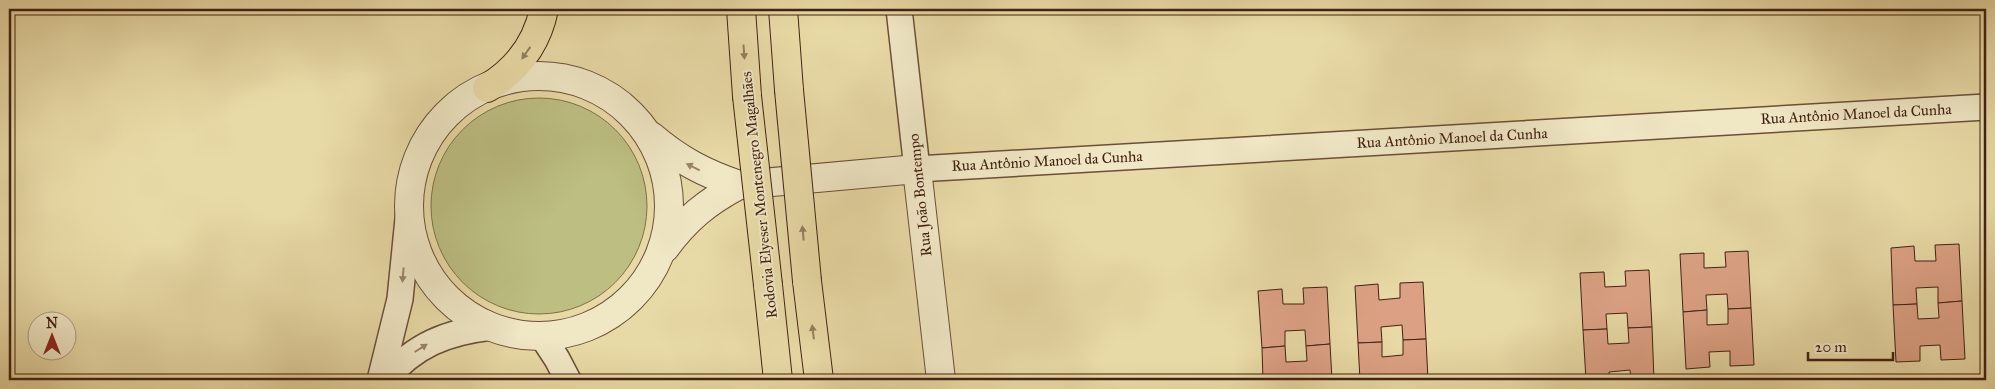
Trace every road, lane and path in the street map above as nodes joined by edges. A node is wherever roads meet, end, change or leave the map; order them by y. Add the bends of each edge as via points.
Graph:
1 (544, 9) edge
2 (741, 9) edge
3 (782, 9) edge
4 (899, 9) edge
5 (487, 88) junction
6 (1986, 107) edge
7 (646, 132) junction
8 (917, 169) junction
9 (739, 185) junction
10 (409, 209) junction
11 (661, 254) junction
12 (492, 327) junction
13 (542, 336) junction
14 (380, 380) edge
15 (385, 380) edge
16 (568, 380) edge
17 (778, 380) edge
18 (819, 380) edge
19 (941, 380) edge

1 -> 5 main road via 542,23 526,54 502,79
2 -> 17 main road, Rodovia Elyeser Montenegro Magalhães, bridge via 747,96
18 -> 3 main road, bridge
4 - 8 street, Rua João Bontempo
5 - 7 street via 511,80 536,77 562,79 609,97 630,113
5 - 10 street via 464,100 429,137 411,184
6 - 8 street, Rua Antônio Manoel da Cunha
9 -> 7 street via 688,165
7 - 11 street via 666,178 668,229
8 - 9 street
8 - 19 street, Rua João Bontempo
9 - 11 street via 694,213
10 - 12 street via 412,234 432,281 469,316
10 -> 14 street via 400,299
11 - 13 street via 633,296 614,312 592,325 568,333
12 - 13 street
15 -> 12 street via 409,356 428,344 448,335
13 - 16 street

